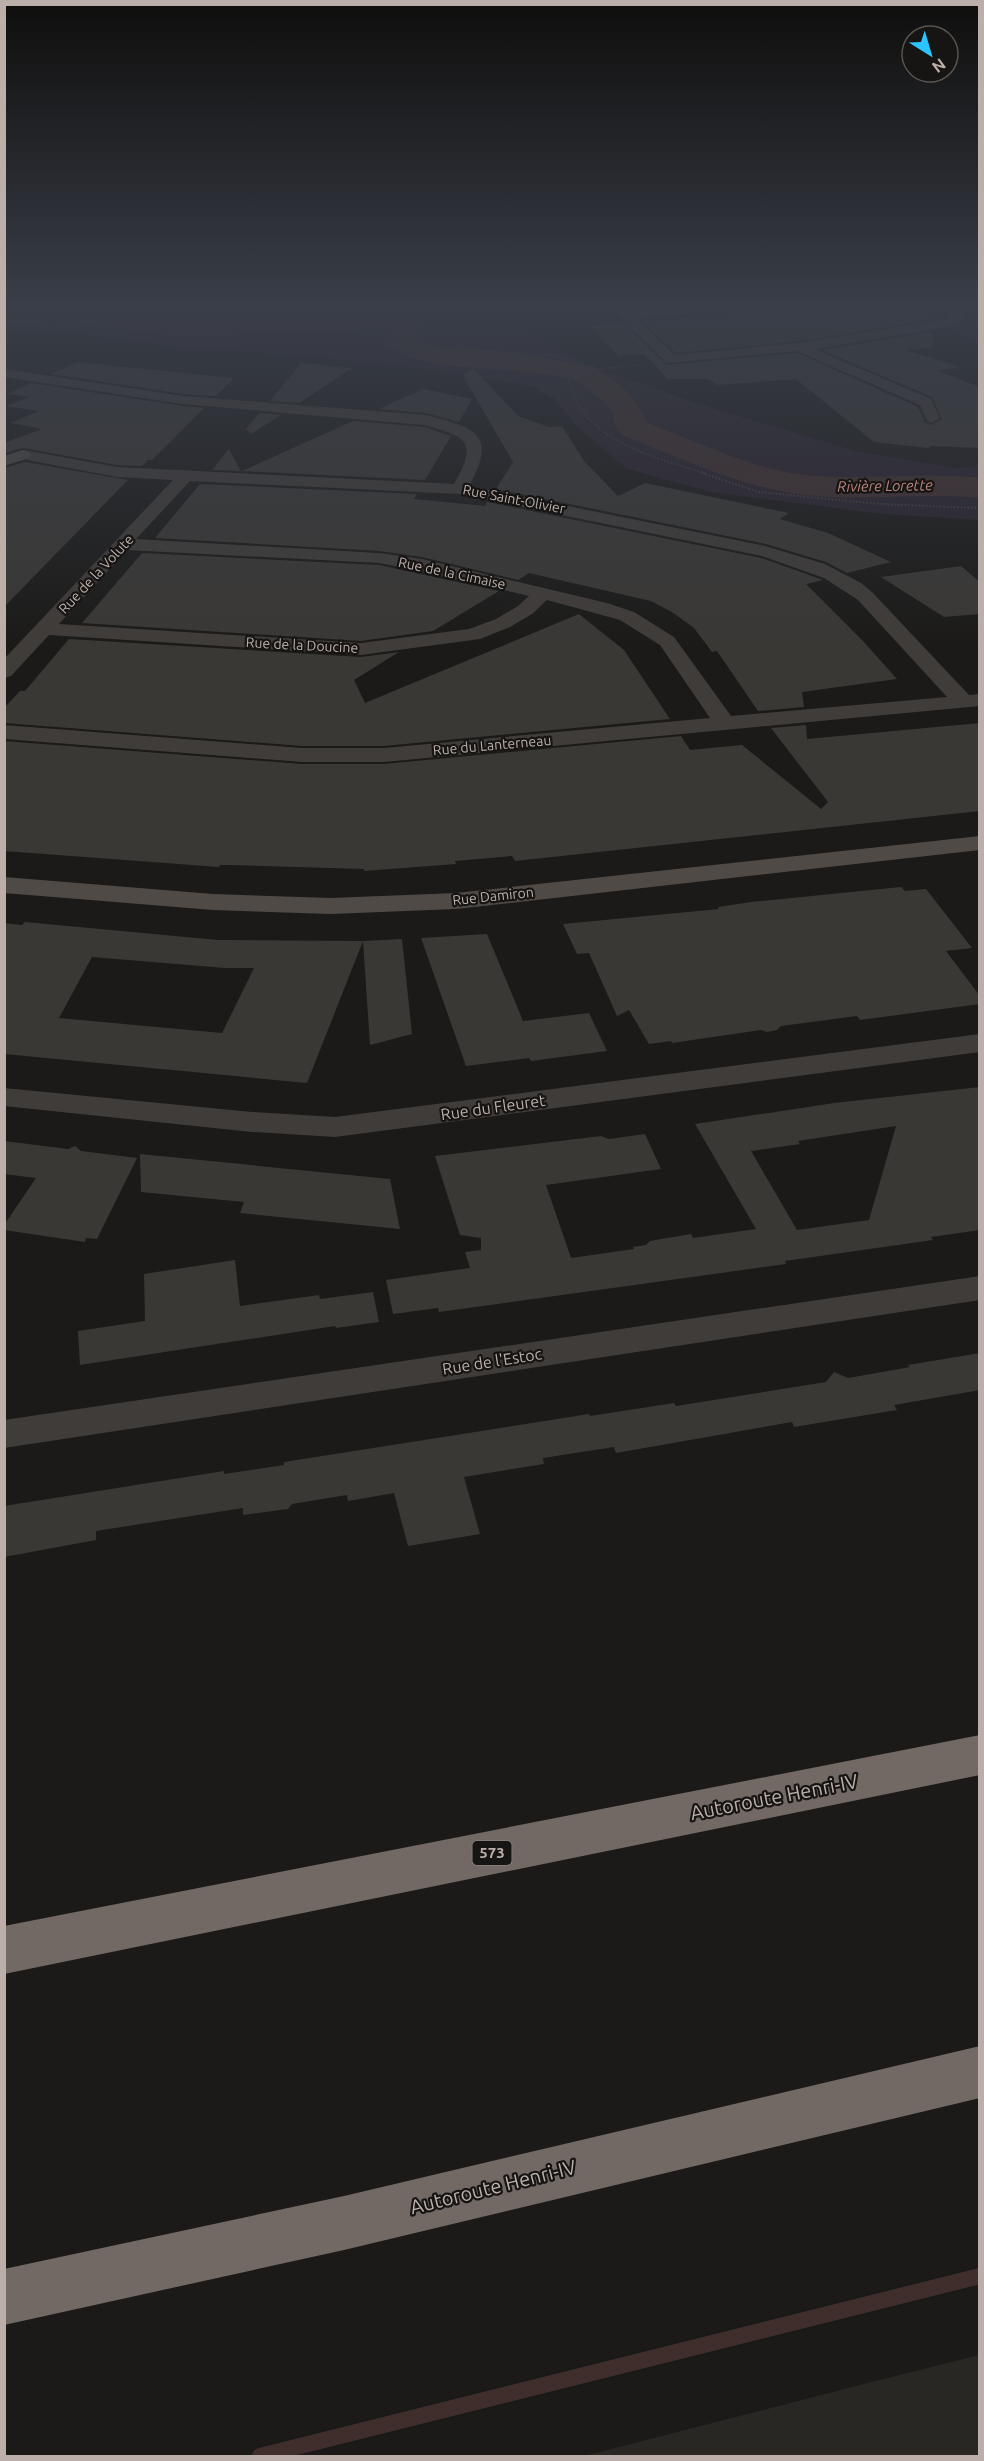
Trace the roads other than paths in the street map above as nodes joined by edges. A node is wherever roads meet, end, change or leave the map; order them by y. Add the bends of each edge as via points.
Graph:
1 (399, 418) edge
2 (4, 451) edge
3 (23, 455) junction
4 (4, 461) edge
5 (186, 475) junction
6 (459, 489) junction
7 (125, 544) junction
8 (544, 593) junction
9 (46, 629) junction
10 (4, 672) edge
11 (972, 701) edge
12 (724, 724) junction
13 (4, 732) edge
14 (980, 843) edge
15 (4, 885) edge
16 (980, 1043) edge
17 (4, 1097) edge
18 (980, 1288) edge
19 (4, 1434) edge
20 (980, 1755) edge
21 (4, 1950) edge
22 (980, 2072) edge
23 (4, 2297) edge

1 - 6 street via 447,425 475,442 477,448 468,475
2 - 3 street, Rue Saint-Olivier
3 - 4 street
3 - 5 street, Rue Saint-Olivier via 117,472
5 - 6 street, Rue Saint-Olivier
5 - 7 street, Rue de la Volute
6 - 11 street, Rue Saint-Olivier via 765,551 838,576 865,596
7 - 8 street, Rue de la Cimaise via 379,558
7 - 9 street, Rue de la Volute
8 - 9 street, Rue de la Doucine via 525,610 473,635 361,649
8 - 12 street, Rue de la Cimaise via 627,616 658,634 667,641
9 - 10 street, Rue de la Volute
11 - 12 street, Rue du Lanterneau
12 - 13 street, Rue du Lanterneau via 384,755 302,755
14 - 15 street, Rue Damiron via 456,901 342,906 213,902
16 - 17 street, Rue du Fleuret via 335,1127
18 - 19 street, Rue de l'Estoc
20 - 21 highway, Autoroute Henri-IV / 573
22 - 23 highway, Autoroute Henri-IV via 344,2223

